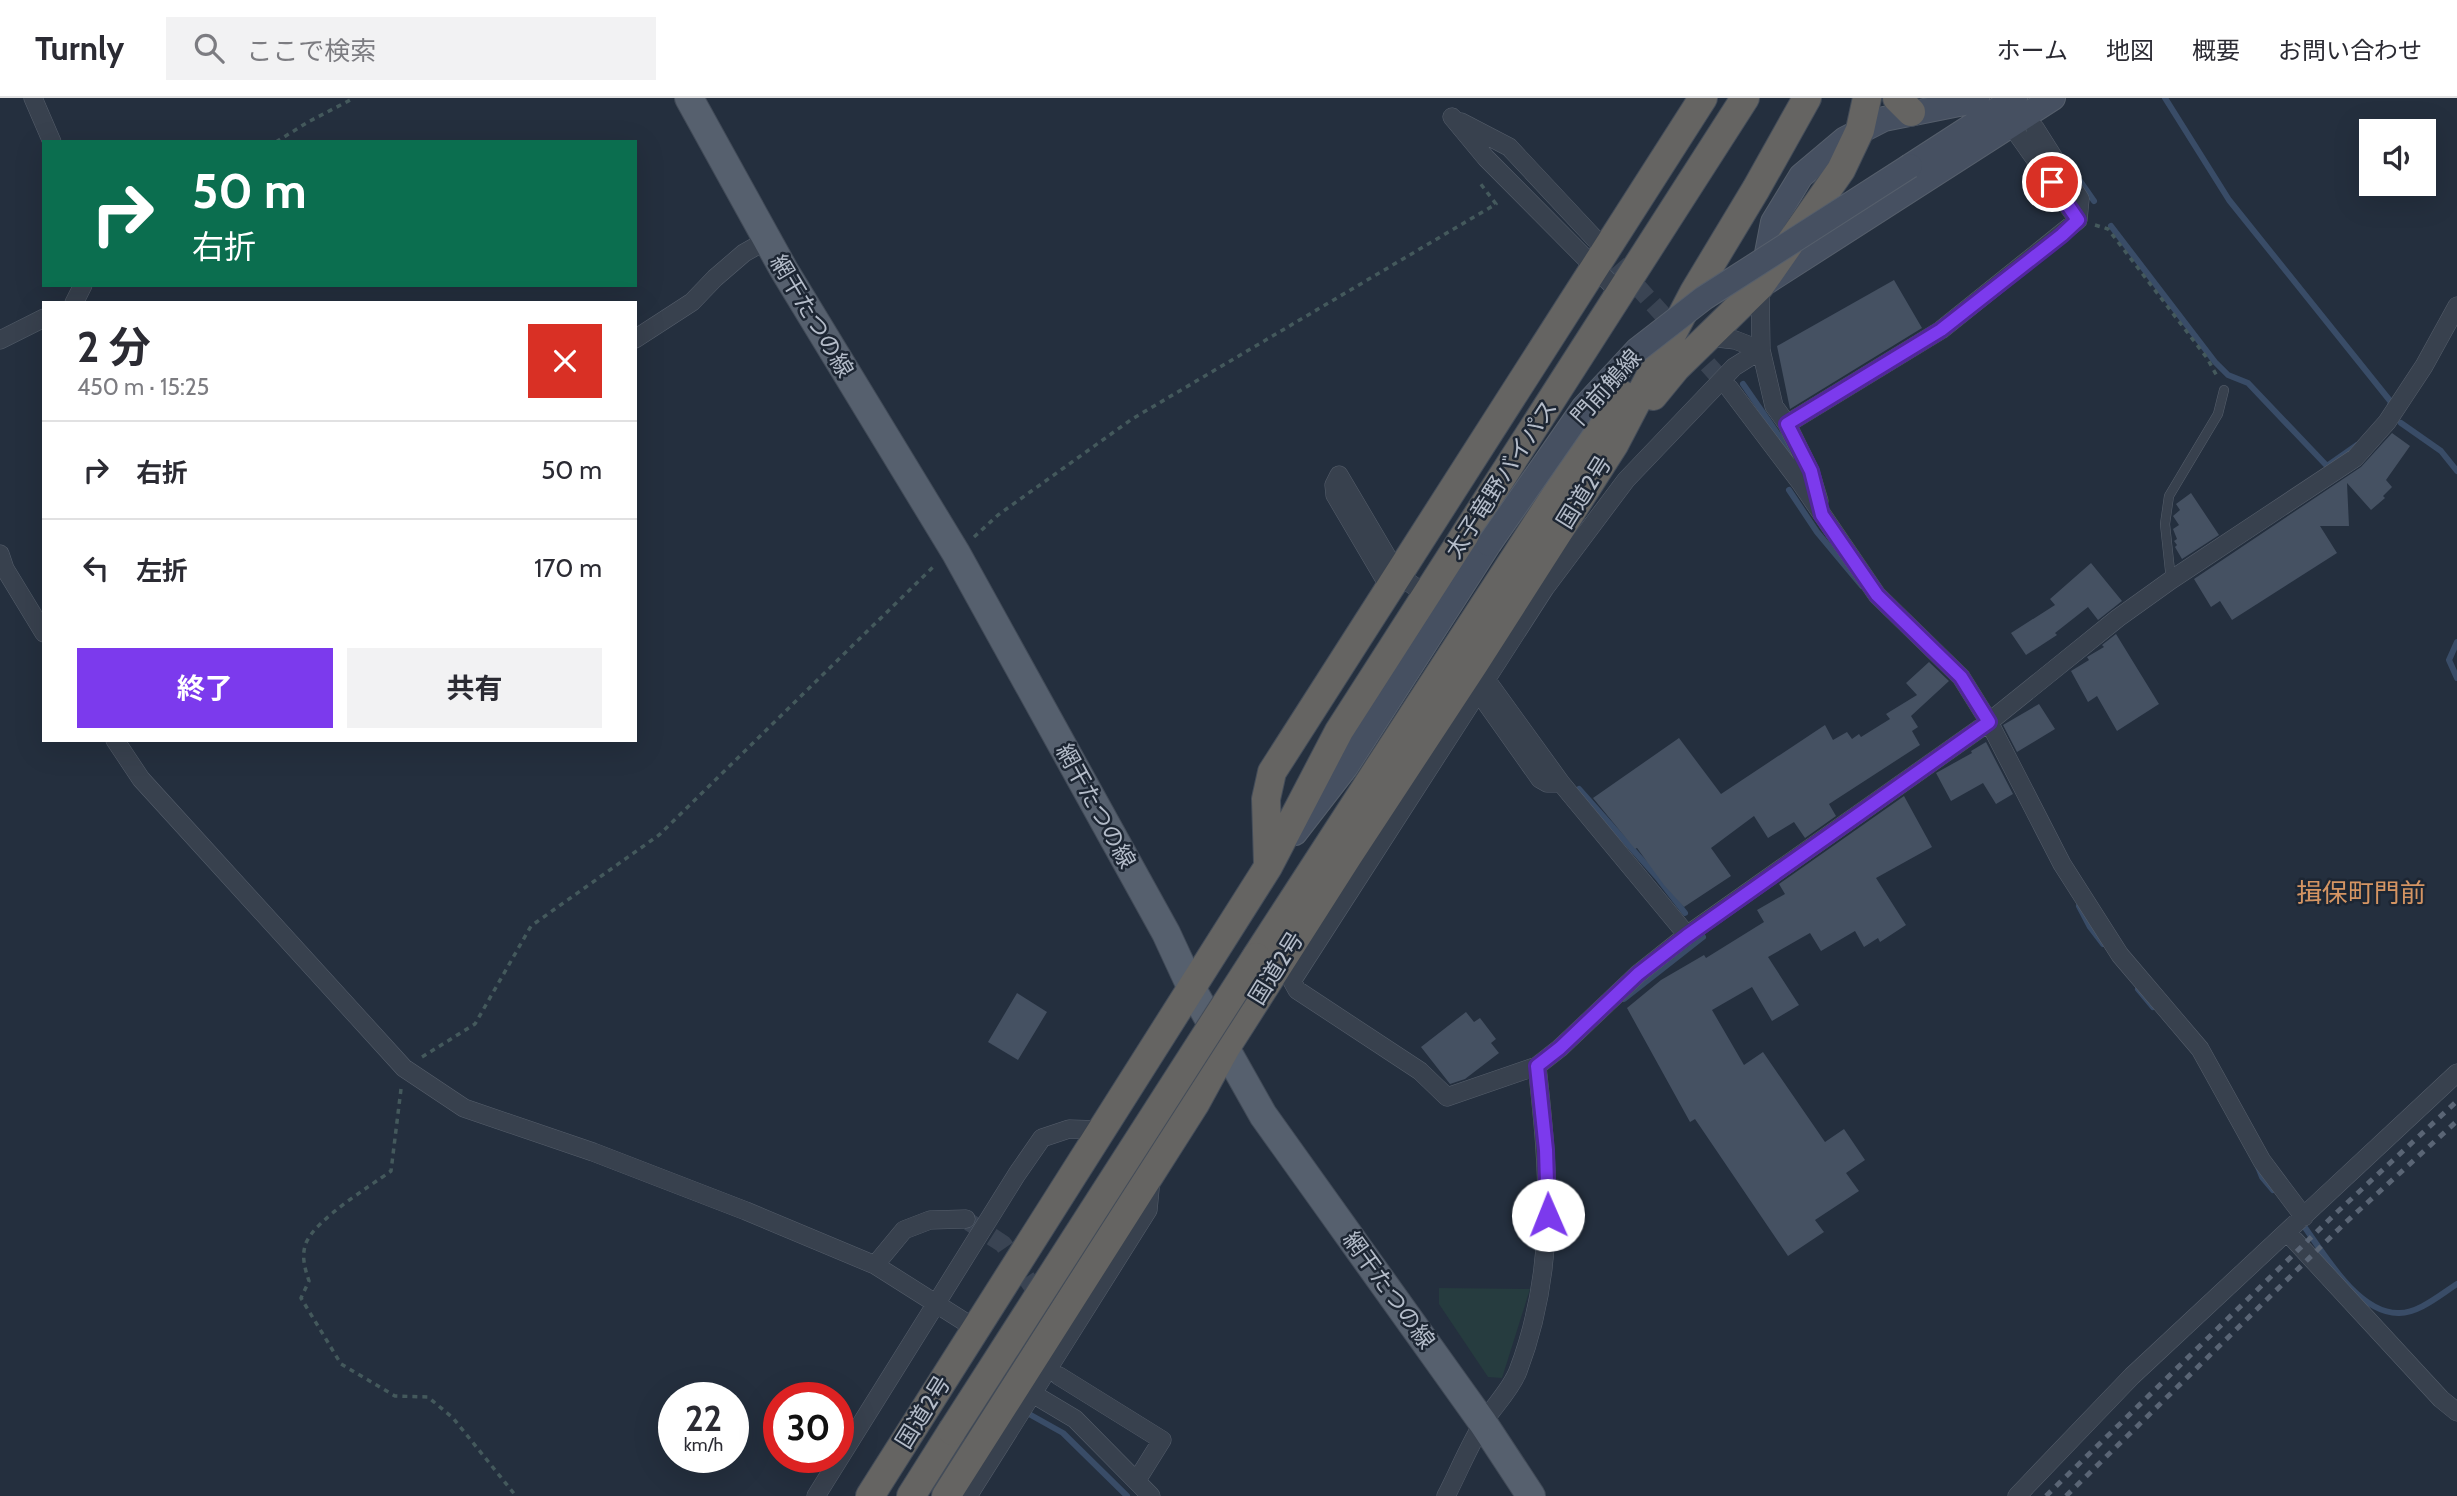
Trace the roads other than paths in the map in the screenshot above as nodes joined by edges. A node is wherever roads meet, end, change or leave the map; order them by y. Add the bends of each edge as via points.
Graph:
1 (33, 98) edge
2 (689, 98) edge
3 (1703, 98) edge
4 (1807, 98) edge
5 (1867, 98) edge
6 (2015, 98) edge
7 (2053, 98) edge
8 (1744, 99) edge
9 (1974, 99) edge
10 (1904, 105) edge
11 (2023, 126) junction
12 (1860, 130) junction
13 (51, 140) edge
14 (1595, 239) tunnel mouth
15 (767, 240) junction
16 (1595, 267) junction
17 (1760, 286) junction
18 (1694, 292) junction
19 (1621, 294) junction
20 (2457, 306) edge
21 (42, 319) edge
22 (1709, 337) junction
23 (637, 338) edge
24 (0, 340) edge
25 (1761, 350) junction
26 (1729, 388) tunnel mouth
27 (2224, 390) road end
28 (1787, 424) junction
29 (1614, 445) junction
30 (1822, 515) junction
31 (0, 554) edge
32 (1391, 578) junction
33 (2171, 580) junction
34 (1535, 586) junction
35 (1427, 594) junction
36 (42, 630) edge
37 (1480, 671) junction
38 (1484, 699) dead end
39 (1989, 722) junction
40 (116, 742) edge
41 (1561, 783) junction
42 (1360, 855) junction
43 (1268, 867) junction
44 (1687, 936) junction
45 (1192, 989) junction
46 (1225, 1049) junction
47 (1537, 1066) junction
48 (2457, 1073) edge
49 (1102, 1130) junction
50 (2304, 1217) junction
51 (966, 1219) tunnel mouth
52 (2287, 1232) junction
53 (875, 1265) junction
54 (937, 1304) junction
55 (976, 1329) junction
56 (1059, 1376) dead end
57 (1025, 1389) junction
58 (2457, 1412) edge
59 (1483, 1423) junction
60 (1137, 1480) junction
61 (816, 1496) edge
62 (870, 1496) edge
63 (911, 1496) edge
64 (946, 1496) edge
65 (968, 1496) edge
66 (1151, 1496) edge
67 (1446, 1496) edge
68 (1531, 1496) edge
69 (2017, 1496) edge

1 - 13 street
2 - 15 main road, 網干たつの線
3 - 16 highway
4 - 18 highway
5 - 12 highway
6 - 43 main road, 門前鵤線, bridge via 1703,298 1637,350 1584,407 1489,544 1346,767
7 - 11 main road
8 - 19 highway, 太子竜野バイパス
9 - 10 main road
10 - 12 main road
11 - 17 main road
11 - 28 street via 2078,220 1941,330
12 - 17 highway via 1841,170
14 - 16 street via 1509,147 1452,117 1486,158
15 - 23 street via 744,253 692,303
15 - 45 main road, 網干たつの線 via 956,553 1166,933
16 - 19 street
16 - 32 highway
17 - 22 highway
17 - 25 street
18 - 29 highway
18 - 63 highway, bridge via 1573,468
19 - 35 highway, 太子竜野バイパス
20 - 33 street via 2387,422 2354,458
21 - 24 street
22 - 25 street
22 - 29 highway via 1676,368
25 - 28 street via 1774,406
25 - 34 street via 1734,367 1626,480
26 - 30 street
27 - 33 lane via 2218,414 2169,496 2165,524
28 - 30 street via 1811,471
29 - 34 highway, 国道2号
30 - 39 street via 1877,595 1961,677
31 - 36 street
32 - 32 street via 1335,495 1339,475
32 - 35 street
32 - 43 highway via 1272,772 1266,799
33 - 39 street
34 - 37 highway, 国道2号
35 - 43 highway, 太子竜野バイパス via 1339,731
37 - 41 street
37 - 42 highway, 国道2号
38 - 41 street via 1540,779
39 - 44 street
39 - 50 street via 2062,864 2120,956 2200,1049 2262,1161
40 - 53 street via 141,779 404,1068 464,1108 593,1152
41 - 44 street
42 - 46 highway, 国道2号
42 - 47 street via 1292,981 1297,989 1420,1072 1447,1097
43 - 45 highway, 国道2号
44 - 47 street
45 - 46 main road, 網干たつの線
45 - 49 highway, 国道2号
46 - 57 highway, 国道2号
46 - 59 main road, 網干たつの線 via 1263,1115
47 - 59 street via 1548,1215 1543,1282 1517,1374
48 - 50 street
49 - 54 street via 1069,1129 1042,1138
49 - 55 highway, 国道2号
50 - 52 street
51 - 53 street via 930,1220 904,1230
52 - 58 street
52 - 69 street via 2132,1376
53 - 54 street
54 - 55 street
54 - 61 street
55 - 62 highway, 国道2号
56 - 60 street via 1162,1440
57 - 60 street via 1075,1419
57 - 64 highway, 国道2号
57 - 65 street
59 - 67 street
59 - 68 main road, 網干たつの線
60 - 66 street

